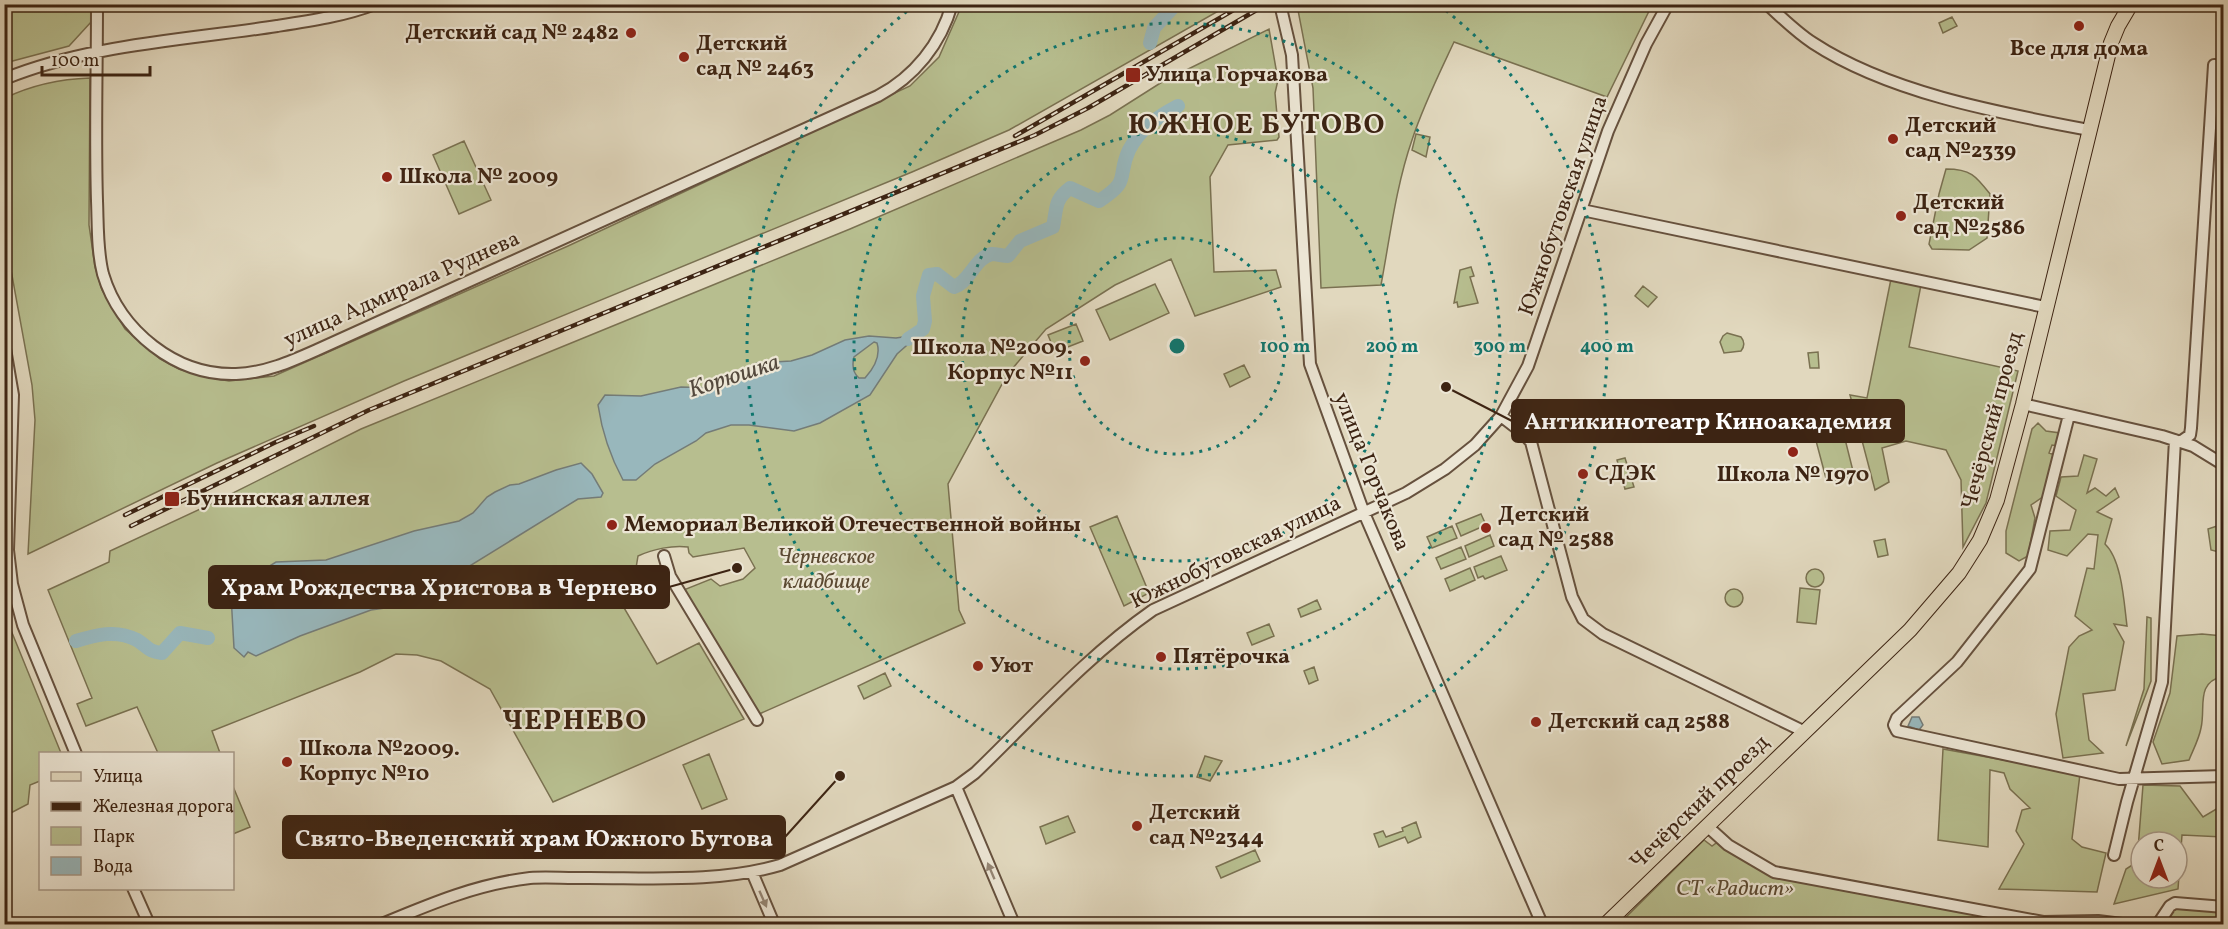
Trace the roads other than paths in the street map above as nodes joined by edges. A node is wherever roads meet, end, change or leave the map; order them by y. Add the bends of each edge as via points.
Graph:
1 (97, 4) edge
2 (375, 4) edge
3 (952, 4) edge
4 (1280, 4) edge
5 (1668, 4) edge
6 (1767, 4) edge
7 (2131, 4) edge
8 (97, 53) junction
9 (2223, 66) edge
10 (4, 79) edge
11 (2089, 130) junction
12 (1582, 210) junction
13 (2045, 307) junction
14 (4, 343) edge
15 (2023, 404) junction
16 (2069, 415) junction
17 (1501, 416) junction
18 (2177, 441) junction
19 (2223, 465) edge
20 (7, 503) edge
21 (1364, 513) junction
22 (664, 556) dead end
23 (757, 720) dead end
24 (1803, 732) junction
25 (76, 752) edge
26 (2223, 776) edge
27 (2135, 779) junction
28 (956, 787) junction
29 (1707, 826) junction
30 (2114, 855) dead end
31 (752, 873) junction
32 (134, 890) edge
33 (2223, 907) edge
34 (149, 924) edge
35 (382, 924) edge
36 (774, 924) edge
37 (1014, 924) edge
38 (1542, 924) edge
39 (1606, 924) edge
40 (2122, 924) edge
41 (2158, 924) edge

1 - 8 street, улица Адмирала Руднева
2 - 8 street via 331,17
3 - 8 street, улица Адмирала Руднева via 940,36 925,58 907,78 878,96 319,350 281,366 235,374 196,369 155,348 136,332 110,292 99,250
4 - 21 street, улица Горчакова via 1294,72 1310,364
5 - 12 street, Южнобутовская улица via 1608,131
6 - 11 street via 1813,43 1873,73 1925,93
7 - 11 main road, Чечёрский проезд via 2110,43
8 - 10 street
9 - 18 street via 2214,65 2191,428 2190,435
11 - 13 main road, Чечёрский проезд
12 - 13 street
12 - 17 street, Южнобутовская улица via 1528,366
13 - 15 main road, Чечёрский проезд
14 - 20 street via 13,395
15 - 16 street
15 - 24 main road, Чечёрский проезд via 1997,500 1980,540 1959,573 1910,630
16 - 18 street
16 - 27 street via 2030,569 1957,662 1894,725 1897,731 2119,779
17 - 21 street, Южнобутовская улица via 1475,445 1445,469
17 - 24 street via 1531,442 1572,597 1583,619 1603,634
18 - 19 street
18 - 27 street via 2162,682
20 - 25 street via 9,563 23,625
21 - 28 street, Южнобутовская улица via 1154,610 1130,626
21 - 38 street, улица Горчакова
22 - 23 street via 670,576
24 - 29 main road, Чечёрский проезд
26 - 27 street
27 - 30 street
28 - 31 street, Южнобутовская улица via 780,865
37 -> 28 street
29 - 39 main road, Чечёрский проезд
29 - 40 street via 1728,845 1774,872 2043,922
31 - 35 street, Южнобутовская улица via 532,878 465,891
31 -> 36 street
32 - 34 street
33 - 41 street via 2175,903

